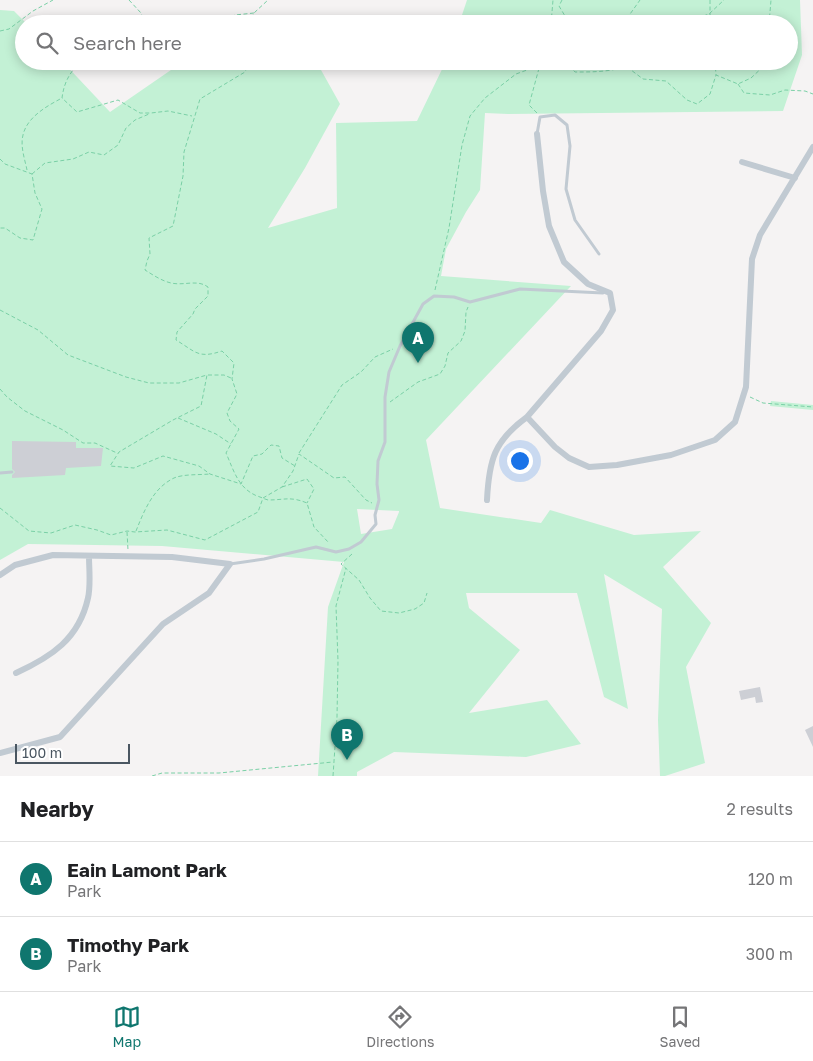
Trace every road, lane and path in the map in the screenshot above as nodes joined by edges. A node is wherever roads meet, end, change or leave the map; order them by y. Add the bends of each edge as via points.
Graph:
1 (53, 0) edge
2 (129, 0) edge
3 (268, 0) edge
4 (553, 0) edge
5 (562, 0) edge
6 (640, 0) edge
7 (710, 0) edge
8 (724, 0) edge
9 (771, 0) edge
10 (254, 12) junction
11 (709, 14) joint
12 (27, 15) edge
13 (142, 15) edge
14 (235, 15) edge
15 (252, 15) edge
16 (552, 15) edge
17 (564, 15) edge
18 (629, 15) edge
19 (770, 15) edge
20 (15, 24) edge
21 (0, 31) edge
22 (72, 70) edge
23 (246, 70) edge
24 (529, 70) edge
25 (537, 70) edge
26 (573, 70) edge
27 (612, 70) edge
28 (631, 70) edge
29 (716, 70) edge
30 (760, 70) edge
31 (716, 75) junction
32 (738, 84) junction
33 (813, 94) edge
34 (62, 98) junction
35 (151, 113) junction
36 (193, 116) junction
37 (540, 117) junction
38 (537, 134) joint
39 (813, 147) edge
40 (0, 160) edge
41 (742, 162) dead end
42 (28, 172) junction
43 (32, 174) junction
44 (795, 178) junction
45 (0, 228) edge
46 (599, 254) dead end
47 (610, 293) junction
48 (434, 296) junction
49 (470, 302) junction
50 (0, 310) edge
51 (400, 346) junction
52 (208, 375) junction
53 (232, 379) junction
54 (0, 389) edge
55 (744, 395) junction
56 (385, 406) junction
57 (813, 407) edge
58 (527, 417) junction
59 (177, 418) junction
60 (232, 444) junction
61 (118, 453) junction
62 (299, 454) junction
63 (295, 466) junction
64 (0, 472) edge
65 (12, 472) dead end
66 (210, 474) junction
67 (241, 484) junction
68 (282, 487) junction
69 (263, 498) junction
70 (487, 500) dead end
71 (307, 503) junction
72 (378, 506) junction
73 (0, 508) edge
74 (126, 531) junction
75 (135, 532) junction
76 (356, 545) junction
77 (336, 552) junction
78 (89, 556) junction
79 (130, 556) junction
80 (230, 564) junction
81 (346, 568) junction
82 (0, 575) edge
83 (427, 593) dead end
84 (16, 673) dead end
85 (0, 753) edge
86 (334, 762) junction
87 (152, 776) edge
88 (333, 776) edge

1 - 12 path
2 - 13 path
3 - 10 path
4 - 16 path
5 - 17 path via 559,6
6 - 18 path
7 - 11 path
8 - 11 path
9 - 19 path
10 - 14 path
10 - 15 path
20 - 21 path
22 - 34 path via 63,86
23 - 36 path via 200,99
24 - 48 path via 516,74 485,98 470,116
25 - 37 path via 529,105
26 - 27 path
28 - 31 path via 643,79 666,81 687,100 697,104 710,94
29 - 31 path
30 - 32 path
31 - 32 path
32 - 33 path via 744,93 770,95 785,90
34 - 35 path via 77,112 118,100 140,112
34 - 42 path via 30,120 23,135
35 - 36 path via 168,111
35 - 43 path via 126,128 118,145 104,155 89,152 73,159 45,163
36 - 53 path via 173,226 149,238 150,254 145,270 172,283 202,283 208,287 208,296 177,332 176,340 198,354 222,351 234,363
37 - 38 lane
37 - 46 lane via 555,115 567,125 570,146 566,189 575,220
38 - 47 street via 549,226 564,262 588,284
39 - 44 street
40 - 42 path
41 - 44 street
42 - 43 path
43 - 45 path via 42,209 33,240 20,238
44 - 55 street via 760,235 752,259
47 - 49 lane via 520,289
47 - 58 street via 613,310 601,331
48 - 49 lane
48 - 51 lane via 423,304
49 - 56 path via 461,341 448,353 440,374 418,382
50 - 52 path via 38,330 68,355 126,377 149,383 179,384
51 - 56 lane via 390,372
51 - 62 path via 375,358 342,385
52 - 53 path via 224,375
52 - 59 path via 200,406
53 - 60 path via 237,394 227,413 239,429
54 - 61 path via 25,411 83,442 95,442
55 - 57 path via 763,403
55 - 58 street via 735,422 715,440 671,454 617,465 589,467 569,458
56 - 72 lane via 385,442 378,461
58 - 70 street via 498,445 489,472
59 - 60 path
59 - 61 path
60 - 67 path via 226,453
61 - 66 path via 110,466 134,468 163,456 199,466
62 - 63 path
62 - 72 path via 334,478 345,477 366,500
63 - 67 path via 282,458 279,446 271,446 262,454 252,456
63 - 68 path
64 - 65 lane
66 - 67 path
66 - 75 path via 176,477 158,488
67 - 69 path via 247,492
68 - 69 path
68 - 71 path via 307,479 314,489
69 - 71 path via 293,498
69 - 75 path via 258,512 205,540 167,530
71 - 77 path via 314,527
72 - 76 lane via 376,524
73 - 74 path via 29,531 51,533 75,525 111,535
74 - 75 path
74 - 79 path
76 - 77 lane
76 - 81 path via 352,555 341,564
77 - 80 lane via 316,546
78 - 79 street
78 - 82 street via 53,555 15,565
78 - 84 street via 88,597 81,620 64,644 42,661
79 - 80 street
80 - 85 street via 209,593 163,624 60,737
81 - 83 path via 381,610 399,614 415,609 424,602
81 - 86 path via 336,606 338,661
86 - 87 path
86 - 88 path

